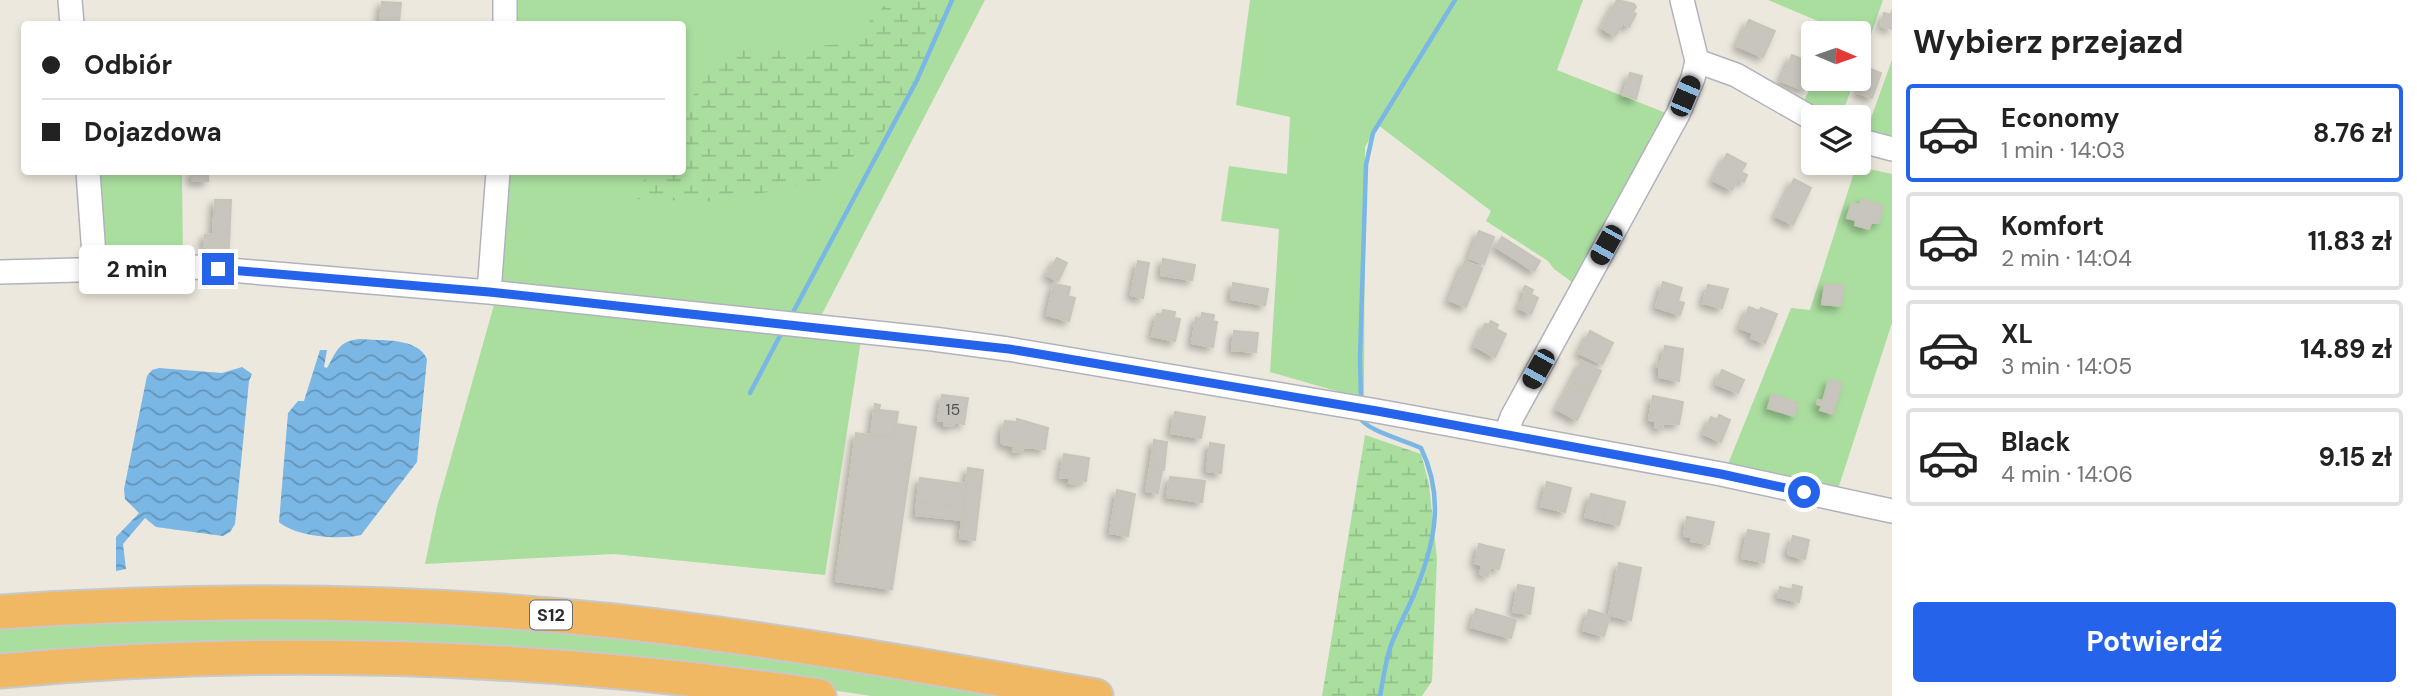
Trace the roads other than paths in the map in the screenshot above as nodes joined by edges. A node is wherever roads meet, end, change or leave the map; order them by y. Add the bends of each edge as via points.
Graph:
1 (70, 0) edge
2 (505, 0) edge
3 (1682, 0) edge
4 (72, 21) edge
5 (505, 21) edge
6 (1697, 61) junction
7 (1801, 112) edge
8 (1871, 143) edge
9 (1892, 149) edge
10 (88, 175) edge
11 (498, 175) edge
12 (95, 268) junction
13 (0, 272) edge
14 (489, 292) junction
15 (1506, 434) junction
16 (1892, 511) edge
17 (0, 612) edge
18 (0, 671) edge
19 (819, 696) edge
20 (1096, 696) edge

1 - 4 street
2 - 5 street
3 - 6 street
6 - 7 street via 1736,75
6 - 15 street via 1678,114
8 - 9 street
10 - 12 street
11 - 14 street
12 - 13 street
12 - 14 street via 194,267
14 - 15 street via 1009,349
15 - 16 street
17 - 20 highway, S12 via 266,602 503,611 757,640
18 - 19 highway via 208,659 427,660 610,671

